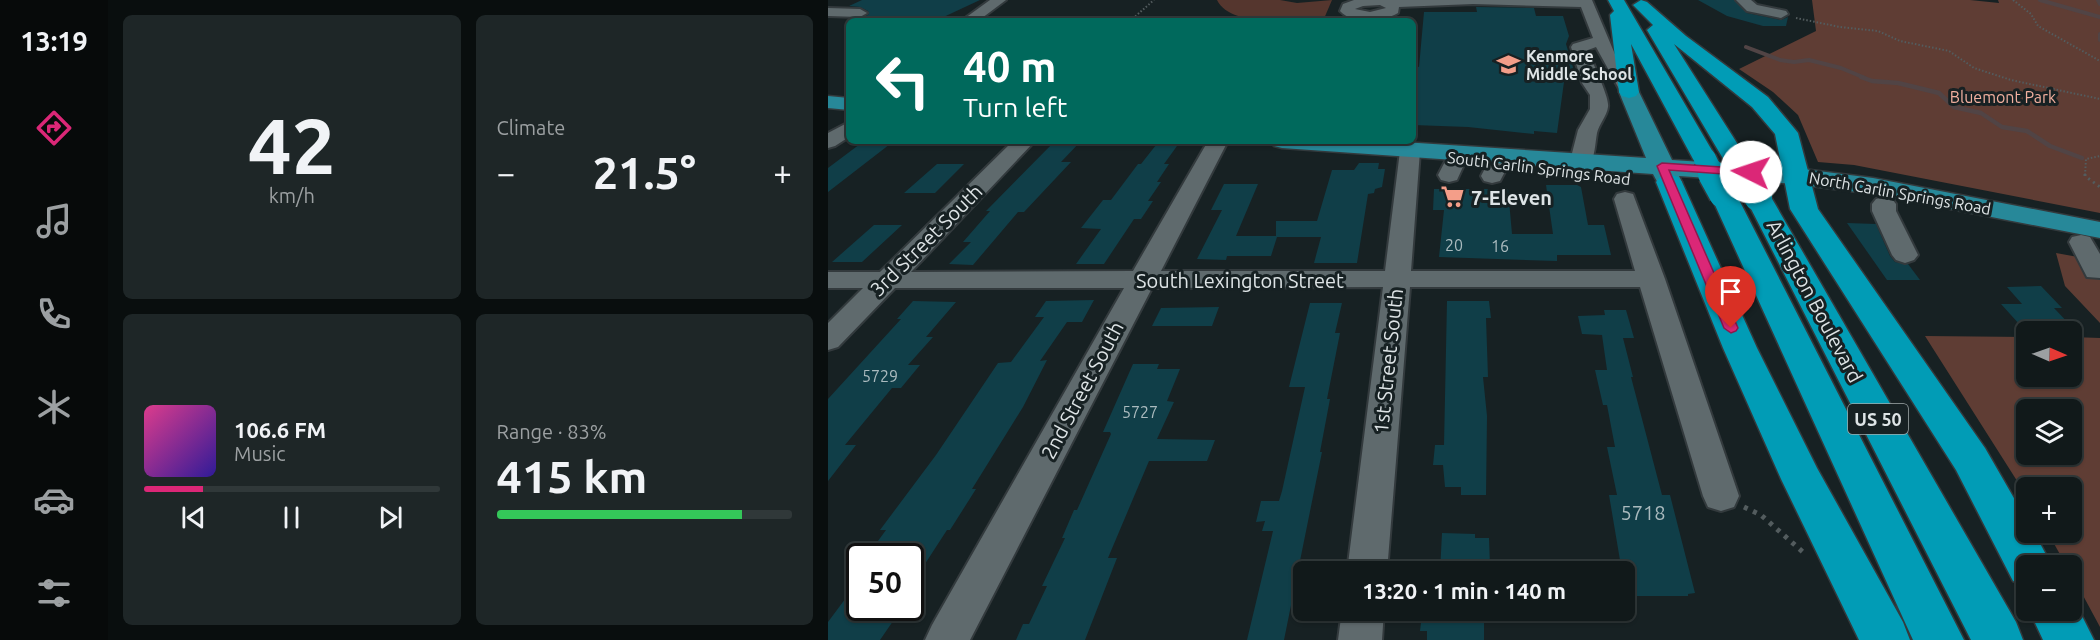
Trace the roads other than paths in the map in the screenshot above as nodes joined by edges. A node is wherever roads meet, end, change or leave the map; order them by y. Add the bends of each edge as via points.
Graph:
1 (833, 0) edge
2 (999, 0) edge
3 (1617, 0) edge
4 (1743, 0) edge
5 (1356, 1) edge
6 (1470, 1) edge
7 (1585, 1) edge
8 (828, 2) edge
9 (1639, 3) edge
10 (828, 12) edge
11 (860, 13) dead end
12 (1781, 14) road end
13 (972, 18) edge
14 (1601, 41) junction
15 (1629, 92) junction
16 (846, 130) edge
17 (828, 142) edge
18 (1022, 144) edge
19 (1216, 144) edge
20 (1352, 144) edge
21 (1581, 161) junction
22 (1430, 167) junction
23 (1542, 169) junction
24 (1665, 174) junction
25 (1740, 184) junction
26 (1797, 184) junction
27 (1625, 199) dead end
28 (1884, 204) junction
29 (2094, 247) edge
30 (1905, 255) dead end
31 (1397, 279) junction
32 (1652, 279) junction
33 (828, 280) edge
34 (887, 280) junction
35 (1140, 281) junction
36 (828, 340) edge
37 (1721, 496) road end
38 (2023, 555) edge
39 (1368, 561) edge
40 (1362, 621) edge
41 (2058, 621) edge
42 (947, 640) edge
43 (1360, 640) edge
44 (1885, 640) edge
45 (1939, 640) edge
46 (1998, 640) edge
47 (2068, 640) edge

1 - 8 street
2 - 13 street
3 - 15 highway
3 - 25 highway, Arlington Boulevard / US 50, bridge via 1705,159
4 - 12 street via 1752,8
5 - 6 street via 1347,11 1366,16 1393,10 1388,3
6 - 7 street
7 - 14 street
9 - 25 highway, Arlington Boulevard / US 50
9 - 26 highway via 1760,102 1786,134
10 - 11 street
14 - 15 street
14 - 21 street via 1579,47 1591,83 1582,90 1582,107 1576,119 1588,130
15 - 24 main road
16 - 17 street
18 - 34 street, 3rd Street South
19 - 35 street, 2nd Street South
20 - 22 main road, South Carlin Springs Road
21 - 22 main road, South Carlin Springs Road
21 - 23 main road
21 - 24 main road, South Carlin Springs Road
22 - 23 main road, South Carlin Springs Road
22 - 31 street, 1st Street South
23 - 24 main road, South Carlin Springs Road
24 - 26 main road, North Carlin Springs Road
24 - 44 highway via 1802,479
25 - 45 highway, Arlington Boulevard / US 50
25 - 46 highway, Arlington Boulevard / US 50
26 - 28 main road, North Carlin Springs Road
26 - 29 main road, North Carlin Springs Road via 1873,186
26 - 38 highway via 1804,209 1971,459
27 - 32 street
28 - 29 main road, North Carlin Springs Road
28 - 30 street
31 - 32 street, South Lexington Street
31 - 35 street, South Lexington Street
31 - 39 street, 1st Street South
32 - 37 street
33 - 34 street, South Lexington Street
34 - 35 street, South Lexington Street
34 - 36 street, 3rd Street South
35 - 42 street, 2nd Street South
40 - 43 street
41 - 47 highway

